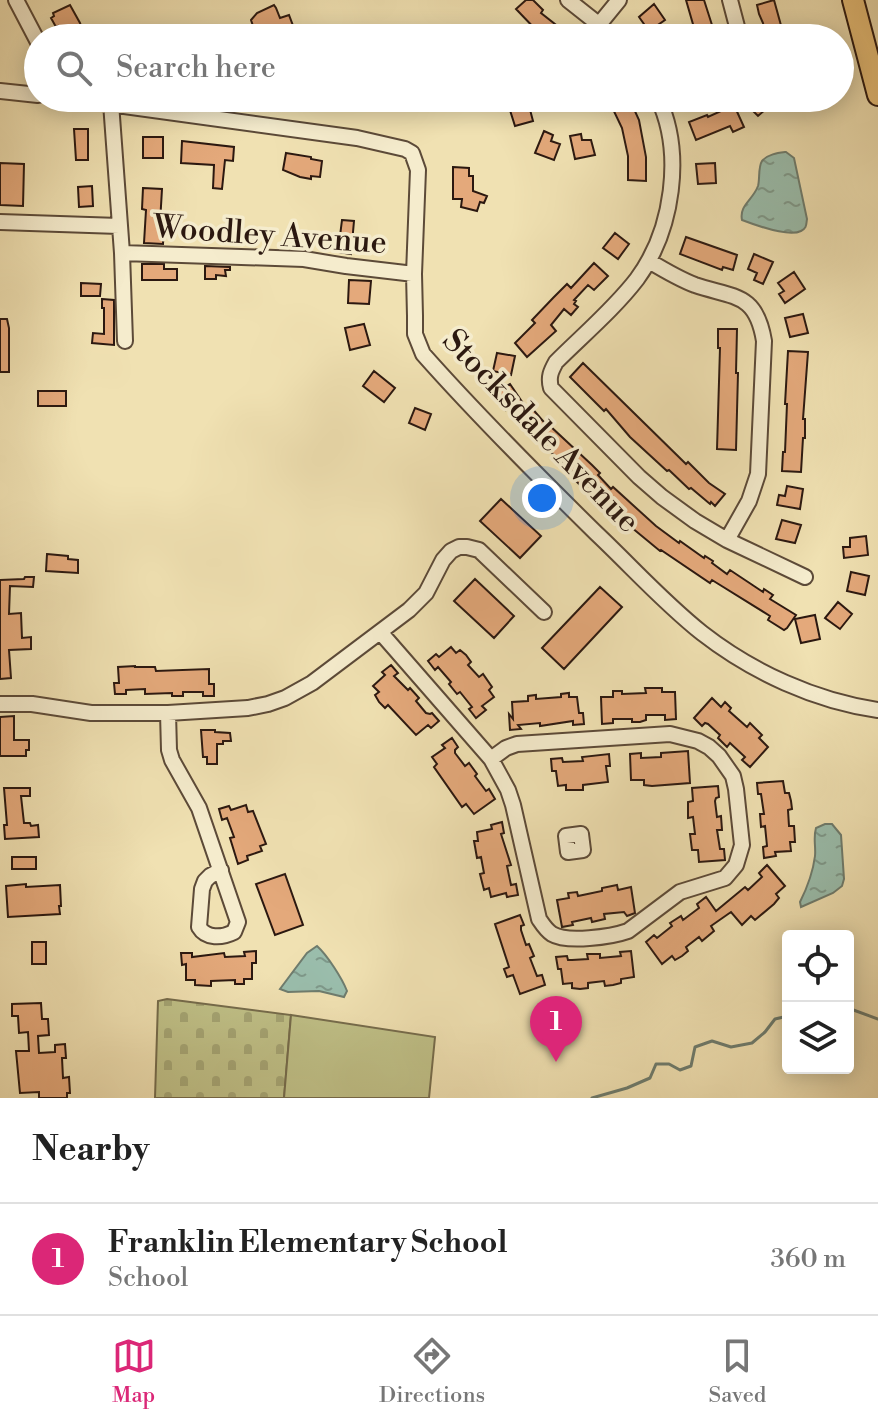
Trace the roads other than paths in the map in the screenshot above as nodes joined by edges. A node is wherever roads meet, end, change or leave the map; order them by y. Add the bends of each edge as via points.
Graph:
1 (16, 0) edge
2 (568, 0) edge
3 (619, 0) edge
4 (730, 0) edge
5 (853, 0) edge
6 (29, 24) edge
7 (598, 24) joint
8 (736, 24) edge
9 (0, 91) edge
10 (24, 94) edge
11 (878, 95) edge
12 (112, 112) edge
13 (174, 112) edge
14 (663, 112) edge
15 (0, 222) edge
16 (119, 226) junction
17 (122, 253) junction
18 (649, 261) junction
19 (414, 274) junction
20 (125, 341) dead end
21 (727, 540) junction
22 (805, 577) dead end
23 (544, 612) dead end
24 (381, 633) junction
25 (0, 704) edge
26 (878, 710) edge
27 (168, 713) junction
28 (491, 759) junction
29 (221, 870) dead end

1 - 6 street
2 - 7 street
3 - 7 street
4 - 8 street
5 - 11 highway
9 - 10 street
12 - 16 street
13 - 19 street, Stocksdale Avenue via 357,138 412,153 418,170
14 - 18 street via 671,181
15 - 16 street, Woodley Avenue
16 - 17 street
17 - 19 street, Woodley Avenue via 304,259
17 - 20 street
18 - 21 street via 681,280 749,304 761,327 758,474
18 - 21 street via 556,362 549,381 662,497
19 - 26 street, Stocksdale Avenue via 415,334 423,354 675,609 724,649 762,671 827,698
21 - 22 street
23 - 24 street via 479,550 459,547 443,560 419,601
24 - 27 street via 285,698 248,708
24 - 28 street
25 - 27 street via 91,713
27 - 29 street via 172,760 199,808
28 - 28 street via 513,805 539,919 559,937 628,931 680,892 725,878 736,865 742,845 733,776 719,756 698,741 670,734 530,742 506,748

